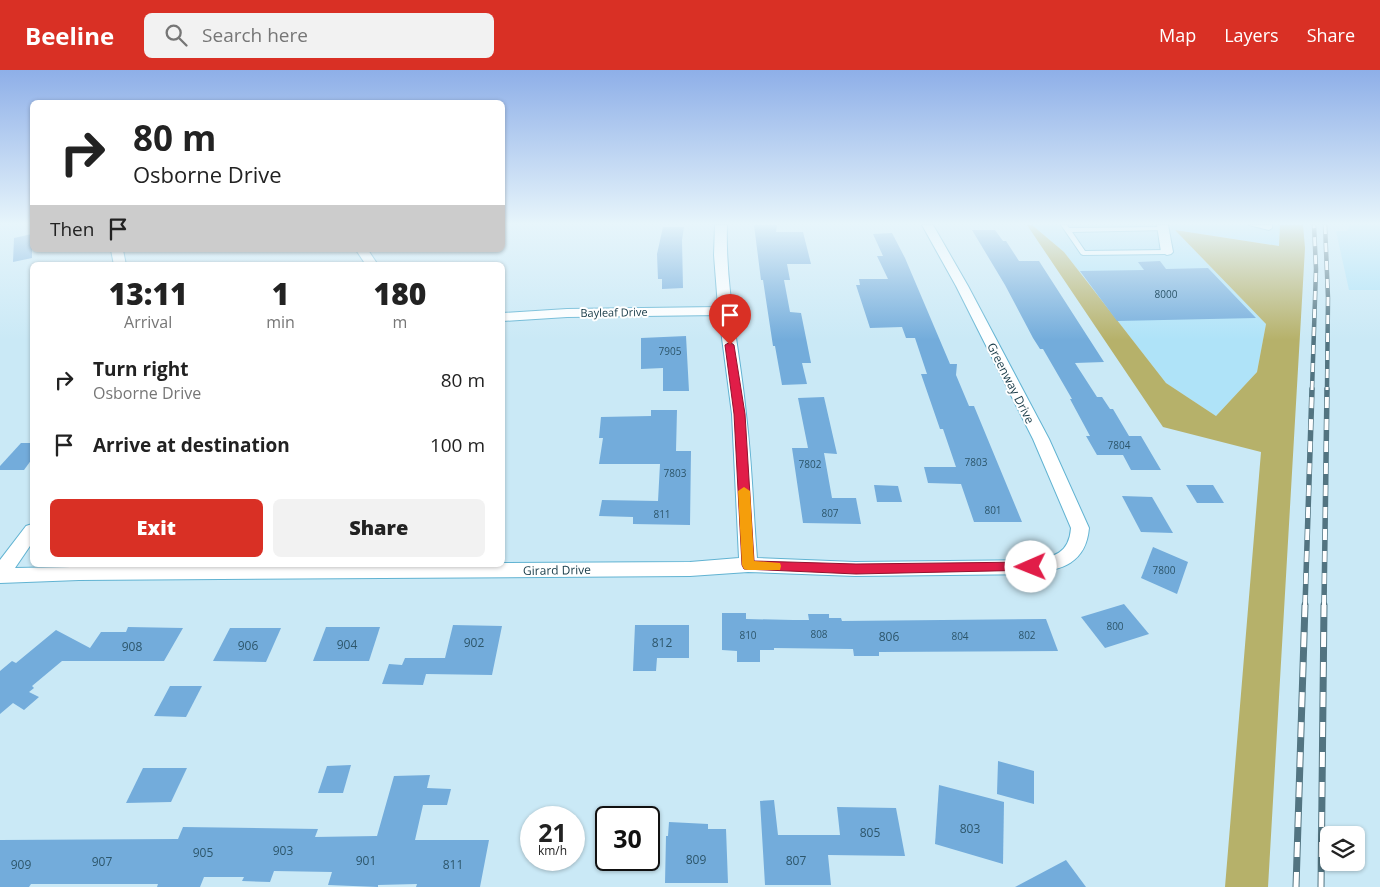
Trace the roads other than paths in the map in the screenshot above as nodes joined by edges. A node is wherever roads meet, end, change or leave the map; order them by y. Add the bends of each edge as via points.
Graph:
1 (721, 263) edge
2 (949, 263) edge
3 (725, 311) junction
4 (505, 317) edge
5 (30, 534) edge
6 (1077, 546) joint
7 (748, 565) junction
8 (329, 568) edge
9 (0, 575) edge

1 - 3 street
2 - 6 street, Greenway Drive via 1041,440 1080,528
3 - 4 street, Bayleaf Drive
3 - 7 street via 739,414
5 - 9 street
6 - 7 street, Girard Drive via 1067,557 1052,564 1031,567 856,569
7 - 8 street, Girard Drive via 690,568
8 - 9 street, Girard Drive

